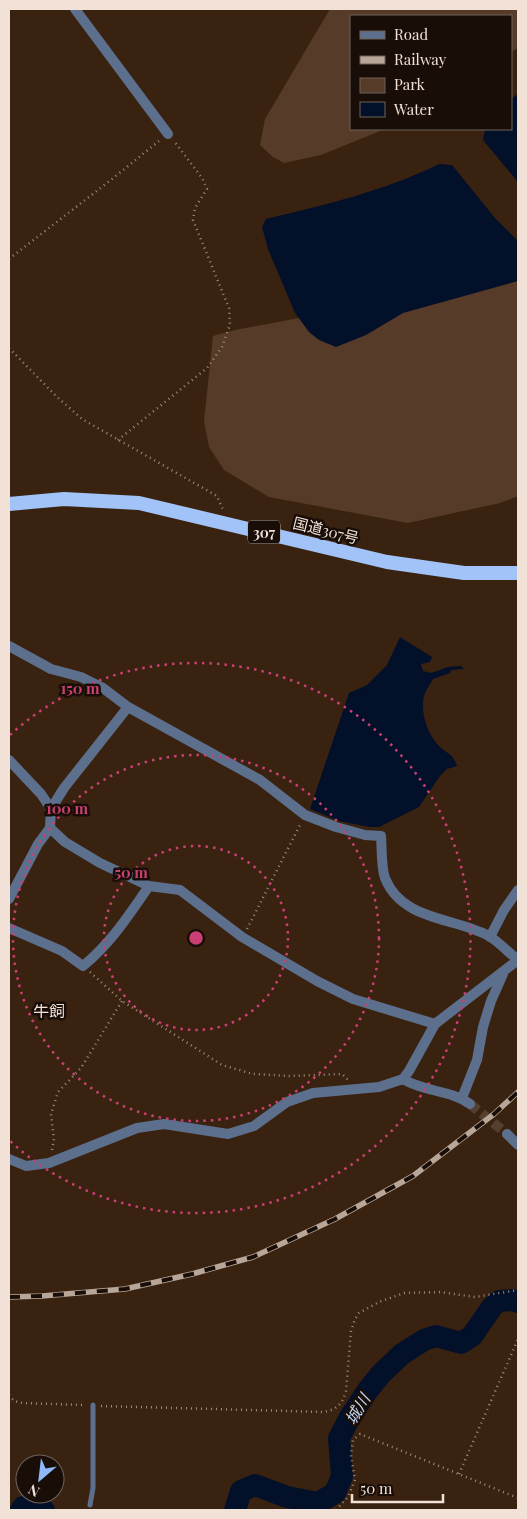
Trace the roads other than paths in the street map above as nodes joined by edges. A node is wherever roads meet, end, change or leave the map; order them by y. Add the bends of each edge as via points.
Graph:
1 (74, 9) edge
2 (168, 134) road end
3 (9, 504) edge
4 (518, 573) edge
5 (9, 646) edge
6 (128, 708) junction
7 (9, 760) edge
8 (51, 809) junction
9 (50, 828) junction
10 (149, 886) junction
11 (518, 890) edge
12 (9, 899) edge
13 (9, 928) edge
14 (490, 937) junction
15 (518, 960) edge
16 (505, 971) junction
17 (435, 1024) junction
18 (403, 1079) junction
19 (508, 1134) tunnel mouth
20 (518, 1145) edge
21 (9, 1159) edge
22 (93, 1405) road end
23 (90, 1505) dead end

1 - 2 street
3 - 4 highway, 国道307号 / 307 via 64,499 139,503 387,562 464,573
5 - 6 street via 51,669 103,688
6 - 8 street
6 - 14 street via 260,780 305,814 365,835 381,836 385,877 404,903 427,915 467,926
7 - 8 street
8 - 9 street
9 - 10 street via 65,842 100,863
9 - 12 street
10 - 13 street via 119,931 84,966 62,951
10 - 17 street via 180,890 242,938 353,999
11 - 14 street
14 - 15 street
15 - 16 street
16 - 17 street
16 - 18 street via 483,1027 478,1060 466,1101 414,1086
17 - 18 street
18 - 21 street via 380,1087 313,1093 287,1102 254,1126 228,1134 164,1124 137,1128 49,1163 26,1166
19 - 20 street
22 - 23 lane

